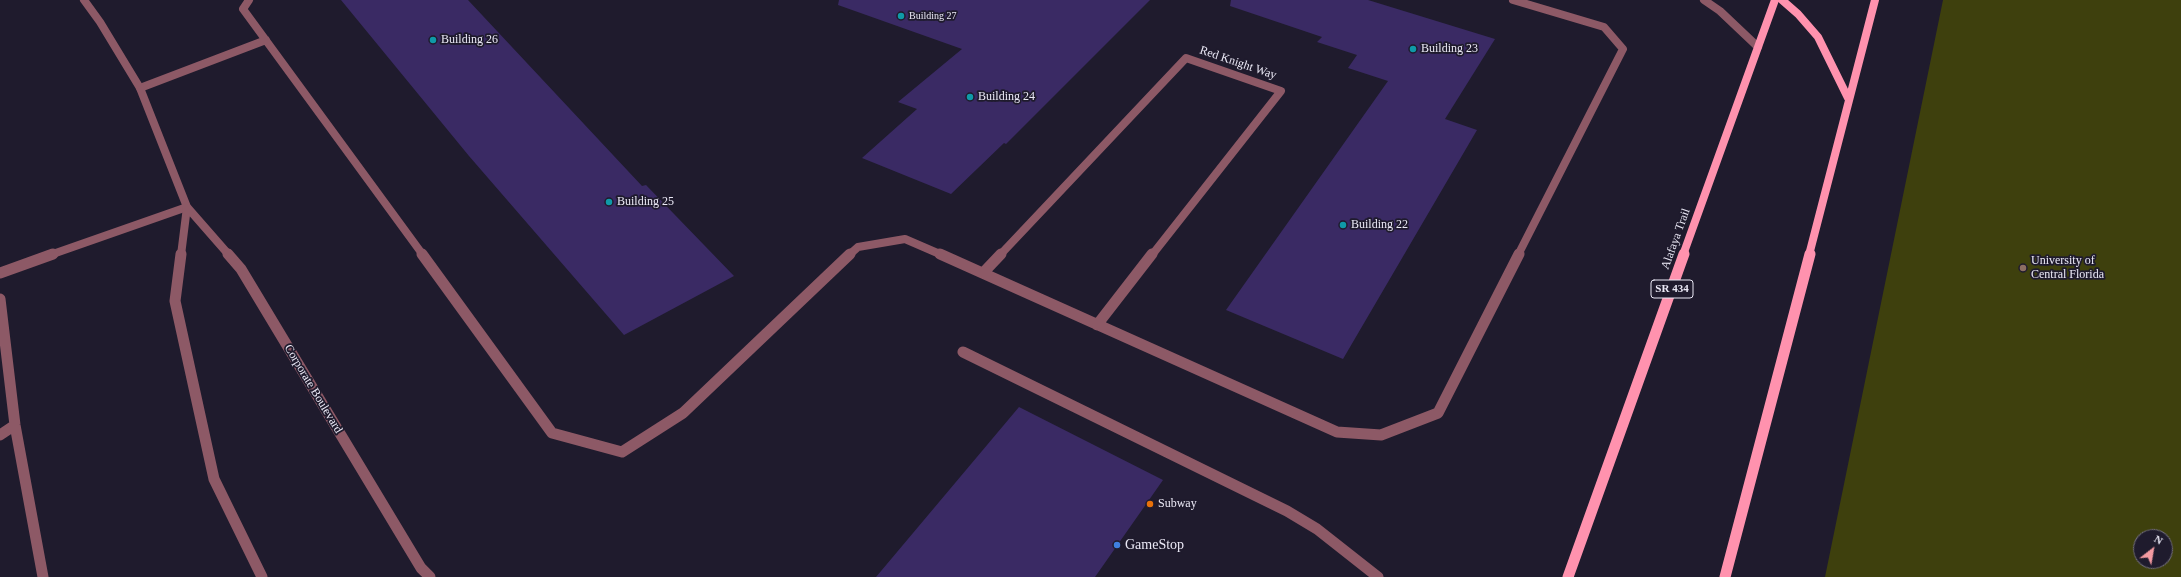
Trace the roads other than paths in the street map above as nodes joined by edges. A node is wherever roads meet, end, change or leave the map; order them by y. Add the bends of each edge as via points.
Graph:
1 (84, 0) edge
2 (249, 0) edge
3 (1513, 0) edge
4 (1704, 0) edge
5 (1775, 0) edge
6 (1782, 0) edge
7 (1874, 0) edge
8 (266, 40) junction
9 (1758, 47) junction
10 (140, 88) junction
11 (1848, 98) junction
12 (187, 207) junction
13 (0, 273) edge
14 (983, 273) junction
15 (0, 299) edge
16 (1097, 324) junction
17 (963, 352) dead end
18 (15, 425) junction
19 (0, 435) edge
20 (44, 577) edge
21 (262, 577) edge
22 (430, 577) edge
23 (1378, 577) edge
24 (1568, 577) edge
25 (1725, 577) edge

1 - 10 street, Corporate Boulevard
2 - 8 street via 243,9
3 - 16 street via 1604,27 1623,49 1438,413 1381,435 1337,432
4 - 9 street via 1720,10
5 - 9 main road, Alafaya Trail / SR 434
6 - 11 main road via 1818,37
7 - 11 main road
8 - 10 street
8 - 14 street via 552,433 622,452 683,413 858,247 905,239
9 - 24 main road, Alafaya Trail / SR 434
10 - 12 street, Corporate Boulevard
11 - 25 main road
12 - 13 street
12 - 21 street, Corporate Boulevard via 175,301 214,480
12 - 22 street, Corporate Boulevard via 241,269 421,568
14 - 16 street
14 - 16 street, Red Knight Way via 1186,58 1281,91
15 - 18 street
17 - 23 street via 1287,511 1317,529
18 - 19 street
18 - 20 street

